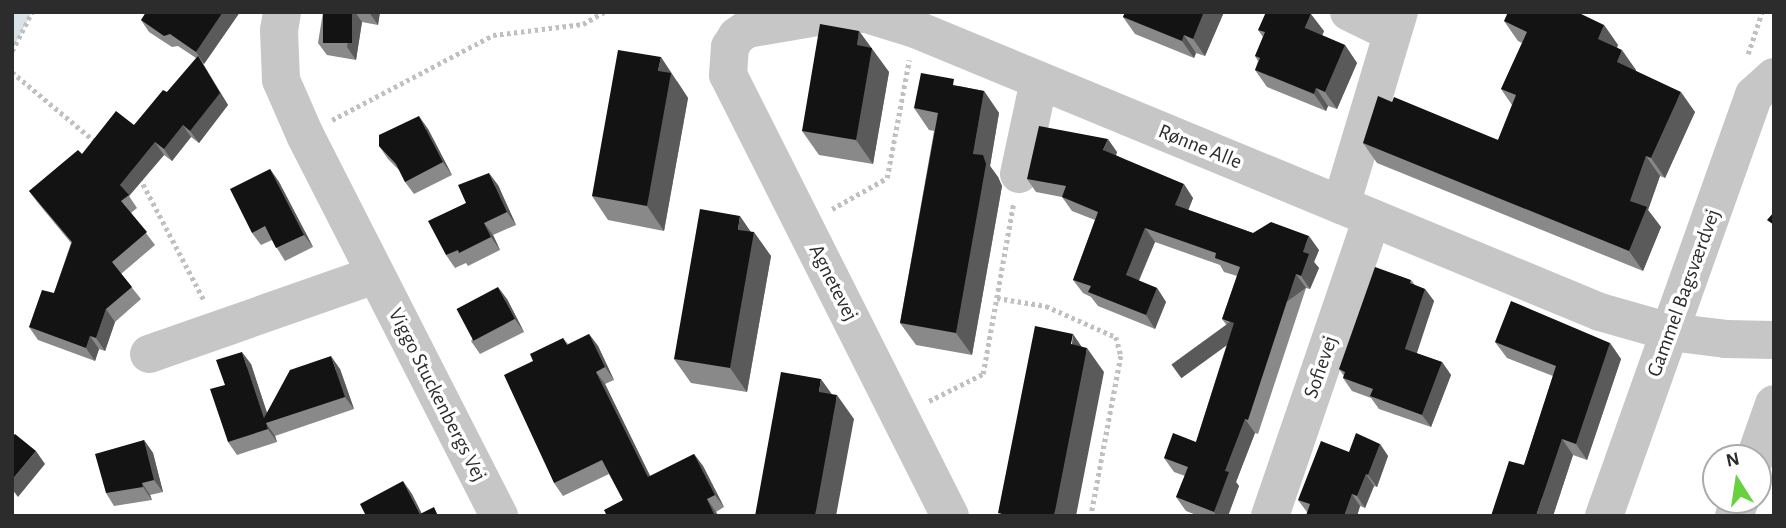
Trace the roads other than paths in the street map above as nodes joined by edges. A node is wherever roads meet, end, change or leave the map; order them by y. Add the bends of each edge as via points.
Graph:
1 (282, 12) edge
2 (1349, 12) edge
3 (918, 21) edge
4 (1396, 22) edge
5 (734, 29) edge
6 (1760, 69) edge
7 (1039, 80) junction
8 (1019, 174) road end
9 (1357, 212) junction
10 (375, 275) junction
11 (1670, 332) junction
12 (1774, 340) edge
13 (149, 354) dead end
14 (1774, 404) edge
15 (1760, 444) edge
16 (499, 516) edge
17 (950, 516) edge
18 (1269, 516) edge
19 (1604, 516) edge

1 - 10 street, Viggo Stuckenbergs Vej via 281,80
2 - 4 street
3 - 5 street, Rønne Alle via 841,13
3 - 7 street, Rønne Alle
4 - 9 street, Sofievej
5 - 17 street, Agnetevej via 729,75
6 - 11 street, Gammel Bagsværdvej
7 - 8 street
7 - 9 street, Rønne Alle
9 - 11 street, Rønne Alle via 1600,312
9 - 18 street, Sofievej
10 - 13 street
10 - 16 street, Viggo Stuckenbergs Vej
11 - 12 street, Rønne Alle
11 - 19 street, Gammel Bagsværdvej
14 - 15 street

